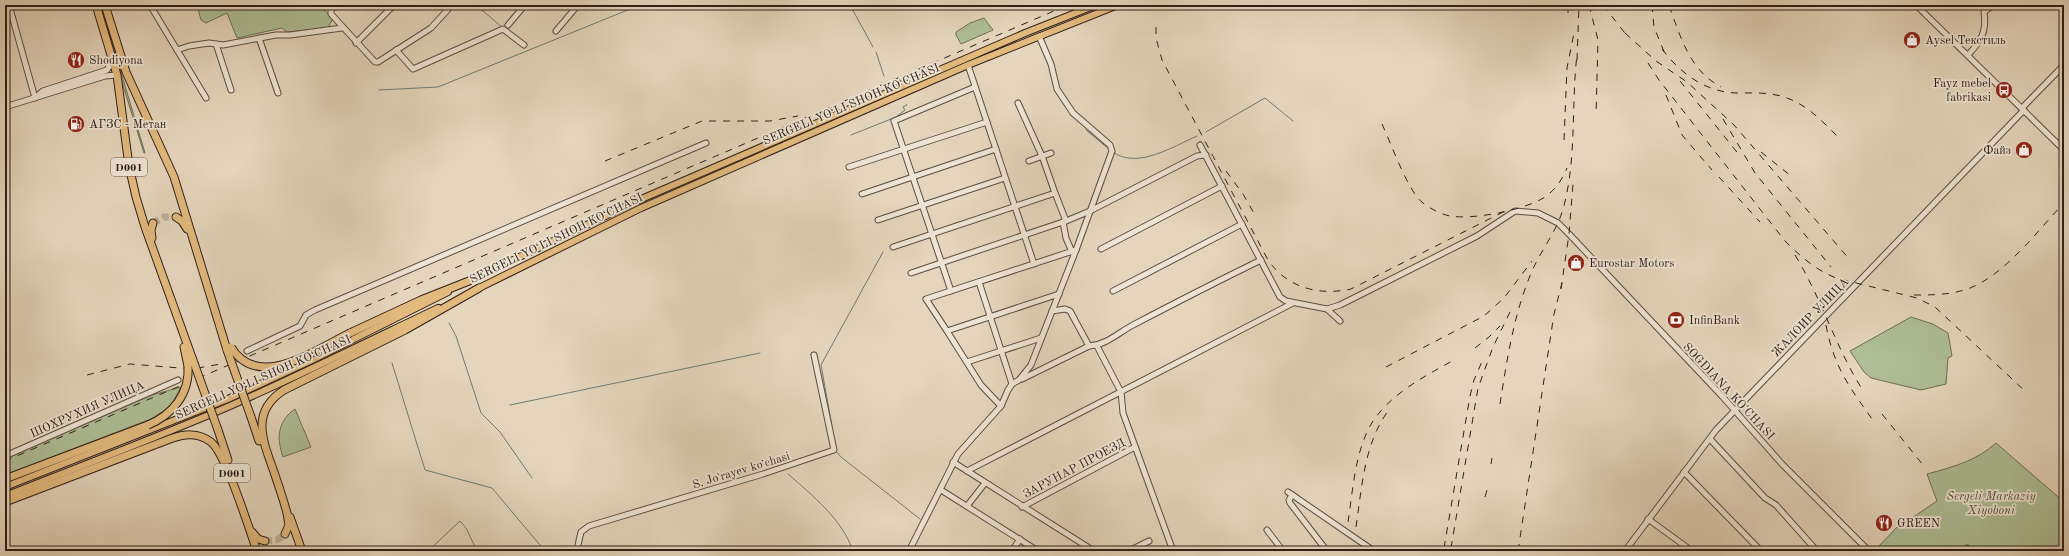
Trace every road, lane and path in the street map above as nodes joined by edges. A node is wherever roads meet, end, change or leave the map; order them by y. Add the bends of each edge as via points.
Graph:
1 (9, 5) edge
2 (96, 5) edge
3 (106, 5) edge
4 (150, 5) edge
5 (336, 5) edge
6 (394, 5) edge
7 (452, 5) edge
8 (525, 5) edge
9 (578, 5) edge
10 (1096, 5) edge
11 (1118, 5) edge
12 (1916, 5) edge
13 (1993, 5) edge
14 (508, 25) dead end
15 (342, 28) junction
16 (556, 31) dead end
17 (1039, 36) junction
18 (259, 38) junction
19 (356, 43) junction
20 (216, 44) junction
21 (524, 45) dead end
22 (177, 50) junction
23 (396, 50) junction
24 (1968, 55) junction
25 (112, 59) junction
26 (968, 66) junction
27 (2064, 66) edge
28 (117, 75) junction
29 (975, 87) junction
30 (231, 90) dead end
31 (278, 92) dead end
32 (35, 98) junction
33 (206, 98) dead end
34 (1018, 104) dead end
35 (5, 107) edge
36 (2023, 109) junction
37 (987, 122) junction
38 (706, 143) dead end
39 (1200, 145) dead end
40 (904, 149) junction
41 (996, 150) junction
42 (2064, 150) edge
43 (1051, 153) dead end
44 (1206, 155) junction
45 (1042, 156) junction
46 (1029, 161) dead end
47 (849, 167) dead end
48 (913, 177) junction
49 (1005, 178) junction
50 (1222, 186) junction
51 (1055, 193) junction
52 (862, 194) dead end
53 (922, 206) junction
54 (1015, 206) junction
55 (1090, 212) junction
56 (176, 217) dead end
57 (878, 220) dead end
58 (1064, 222) junction
59 (153, 223) dead end
60 (1242, 224) junction
61 (932, 234) junction
62 (1024, 235) junction
63 (192, 238) junction
64 (893, 247) dead end
65 (1101, 249) dead end
66 (1074, 251) junction
67 (156, 256) junction
68 (1261, 260) junction
69 (942, 263) junction
70 (1034, 264) junction
71 (911, 273) dead end
72 (474, 279) junction
73 (979, 282) junction
74 (479, 288) junction
75 (951, 291) junction
76 (1113, 291) dead end
77 (1059, 294) junction
78 (1293, 303) junction
79 (1327, 309) junction
80 (1052, 311) junction
81 (990, 316) junction
82 (1340, 321) dead end
83 (947, 330) junction
84 (1041, 338) junction
85 (1089, 346) junction
86 (1097, 346) junction
87 (229, 348) junction
88 (1002, 350) junction
89 (247, 351) dead end
90 (814, 355) dead end
91 (967, 362) junction
92 (191, 365) junction
93 (178, 380) dead end
94 (1019, 380) junction
95 (1012, 384) junction
96 (1121, 392) junction
97 (1001, 406) junction
98 (1735, 410) junction
99 (1710, 439) junction
100 (1135, 447) junction
101 (5, 456) edge
102 (953, 462) junction
103 (967, 472) junction
104 (1684, 472) junction
105 (5, 479) edge
106 (985, 483) junction
107 (5, 486) edge
108 (941, 490) junction
109 (281, 494) junction
110 (5, 496) edge
111 (5, 502) edge
112 (967, 506) junction
113 (1022, 507) junction
114 (244, 516) junction
115 (1648, 519) junction
116 (1267, 530) dead end
117 (286, 534) dead end
118 (1020, 539) junction
119 (1149, 541) dead end
120 (265, 542) dead end
121 (910, 549) edge
122 (257, 551) edge
123 (302, 551) edge
124 (578, 551) edge
125 (918, 551) edge
126 (1012, 551) edge
127 (1038, 551) edge
128 (1094, 551) edge
129 (1129, 551) edge
130 (1173, 551) edge
131 (1283, 551) edge
132 (1327, 551) edge
133 (1374, 551) edge
134 (1625, 551) edge
135 (1692, 551) edge
136 (1761, 551) edge
137 (1817, 551) edge
138 (1869, 551) edge

1 - 32 street
2 - 25 highway, D001
3 - 63 highway, D001 via 126,72 170,167
4 - 22 street
5 - 15 street via 330,12
6 - 19 street
7 - 23 street via 431,28
8 - 14 street
9 - 16 street
10 - 72 main road, SERGELI YO‘LI SHOH KO‘CHASI via 999,44 653,194
11 - 17 main road, SERGELI YO‘LI SHOH KO‘CHASI
12 - 24 street
13 - 24 street via 1984,12 1983,37
15 - 18 street
15 - 19 street
17 - 26 main road, SERGELI YO‘LI SHOH KO‘CHASI
17 - 55 street via 1051,64 1057,90 1073,113 1110,145 1111,151
18 - 20 street
18 - 31 street
19 - 23 street via 375,62
20 - 22 street via 189,46
20 - 30 street via 220,63
21 - 23 street via 503,29 413,69
22 - 33 street
24 - 36 street
25 - 28 highway, D001
25 - 32 street via 112,64 107,70 43,91
26 - 29 street
26 - 74 main road, SERGELI YO‘LI SHOH KO‘CHASI via 641,208
27 - 36 street, ЖАЛОИР УЛИЦА
28 - 32 street via 105,76
28 - 67 highway, D001 via 132,181
29 - 37 street
29 - 40 street via 894,121
32 - 35 street
34 - 45 street
36 - 42 street
36 - 98 street, ЖАЛОИР УЛИЦА
37 - 40 street
37 - 41 street
38 - 89 street via 315,310 306,315 300,326
39 - 44 street
40 - 47 street
40 - 48 street
41 - 48 street
41 - 49 street
43 - 45 street
44 - 50 street
44 - 55 street via 1197,156
45 - 46 street
45 - 51 street
48 - 52 street
48 - 53 street
49 - 53 street
49 - 54 street
50 - 60 street
50 - 65 street
51 - 54 street
51 - 58 street
53 - 57 street
53 - 61 street
54 - 61 street
54 - 62 street
55 - 58 street
55 - 66 street
56 - 63 highway via 184,224
58 - 62 street
58 - 66 street via 1066,238
59 - 67 highway via 151,232
60 - 68 street
60 - 76 street
61 - 64 street
61 - 69 street
62 - 69 street
62 - 70 street
63 - 87 highway, D001
66 - 70 street
66 - 77 street
67 - 92 highway, D001
68 - 78 street via 1280,297
68 - 86 street
69 - 71 street
69 - 75 street
70 - 73 street
72 - 87 highway, bridge via 422,300 288,364 274,367 259,366 248,362
72 - 107 main road, SERGELI YO‘LI SHOH KO‘CHASI via 228,399
73 - 75 street
73 - 81 street
74 - 109 highway via 405,330 286,389 274,398 264,413 261,433
74 - 110 main road, SERGELI YO‘LI SHOH KO‘CHASI via 230,406
75 - 83 street via 926,299
77 - 80 street
77 - 81 street
78 - 79 street
78 - 96 street
79 - 82 street
79 - 98 street, SOGDIANA KO'CHASI via 1340,305 1477,236 1516,211 1538,213 1558,224
80 - 84 street
80 - 85 street via 1070,311
81 - 83 street
81 - 88 street
83 - 91 street
84 - 88 street
84 - 94 street via 1031,365
85 - 86 street
85 - 94 street
86 - 96 street
87 - 109 highway, D001, bridge via 265,458
88 - 91 street
88 - 95 street
90 - 124 street, S. Joʻrayev koʻchasi via 834,450 589,526 581,532
91 - 97 street via 981,385
92 - 105 highway, bridge via 179,401 167,414 148,425
92 - 114 highway, D001, bridge via 218,430
93 - 101 street, ШОХРУХИЯ УЛИЦА
94 - 95 street
95 - 97 street
96 - 100 street via 1123,413
96 - 103 street
97 - 102 street
98 - 99 street, ЖАЛОИР УЛИЦА
98 - 138 street, SOGDIANA KO'CHASI via 1782,464
99 - 104 street, ЖАЛОИР УЛИЦА
99 - 137 street via 1765,498 1776,505
100 - 113 street, ЗАРУНАР ПРОЕЗД
100 - 130 street
102 - 103 street
102 - 108 street
103 - 106 street
104 - 115 street, ЖАЛОИР УЛИЦА
104 - 136 street
106 - 112 street
106 - 113 street
108 - 112 street
108 - 121 street
109 - 117 highway via 289,521
109 - 123 highway, D001
111 - 114 highway via 170,439 191,435 209,440 219,451
112 - 118 street
113 - 128 street
114 - 120 highway via 256,537
114 - 122 highway, D001
115 - 134 street, ЖАЛОИР УЛИЦА
115 - 135 street
116 - 131 street
118 - 126 street
118 - 127 street
119 - 129 street
121 - 125 street
132 - 133 street via 1290,503 1290,493

